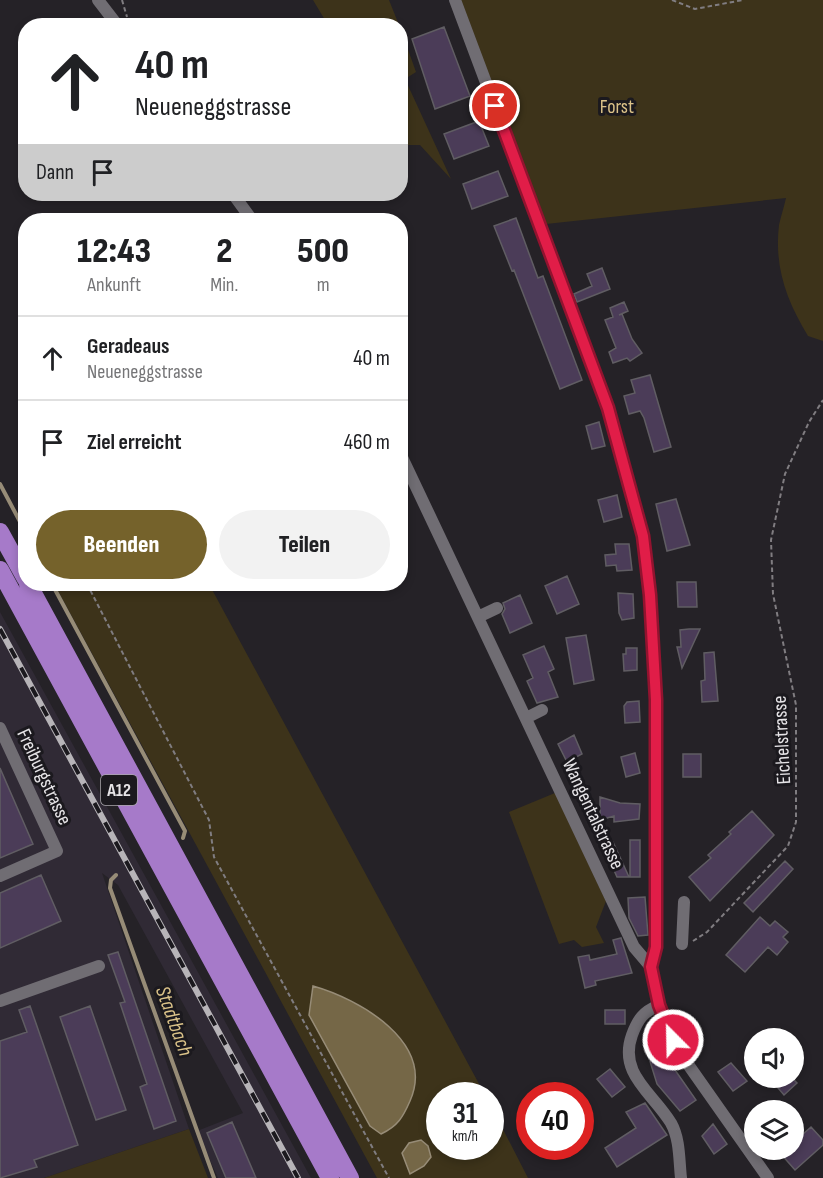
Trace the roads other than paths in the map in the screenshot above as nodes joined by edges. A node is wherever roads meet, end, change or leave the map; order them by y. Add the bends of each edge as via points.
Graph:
1 (98, 0) edge
2 (455, 0) edge
3 (117, 18) edge
4 (408, 470) edge
5 (0, 532) edge
6 (18, 565) edge
7 (0, 570) edge
8 (32, 591) edge
9 (497, 608) dead end
10 (478, 616) junction
11 (542, 710) dead end
12 (526, 717) junction
13 (0, 728) edge
14 (0, 876) edge
15 (684, 902) dead end
16 (682, 944) road end
17 (99, 966) dead end
18 (651, 967) junction
19 (0, 1001) edge
20 (659, 1005) junction
21 (330, 1178) edge
22 (350, 1178) edge
23 (681, 1178) edge
24 (768, 1178) edge

1 - 3 street
2 - 18 street via 608,408 643,536 650,595 657,753 656,947
4 - 10 street, Wangentalstrasse
5 - 6 highway
7 - 21 highway, A12
8 - 22 highway, A12
9 - 10 street
10 - 12 street, Wangentalstrasse
11 - 12 street
12 - 18 street, Wangentalstrasse via 634,947
13 - 14 street, Freiburgstrasse via 57,851
15 - 16 street
17 - 19 street
18 - 20 street, Wangentalstrasse
20 - 23 street via 641,1015 629,1044 628,1059 636,1079 671,1124 677,1138
20 - 24 street, Wangentalstrasse via 680,1053

